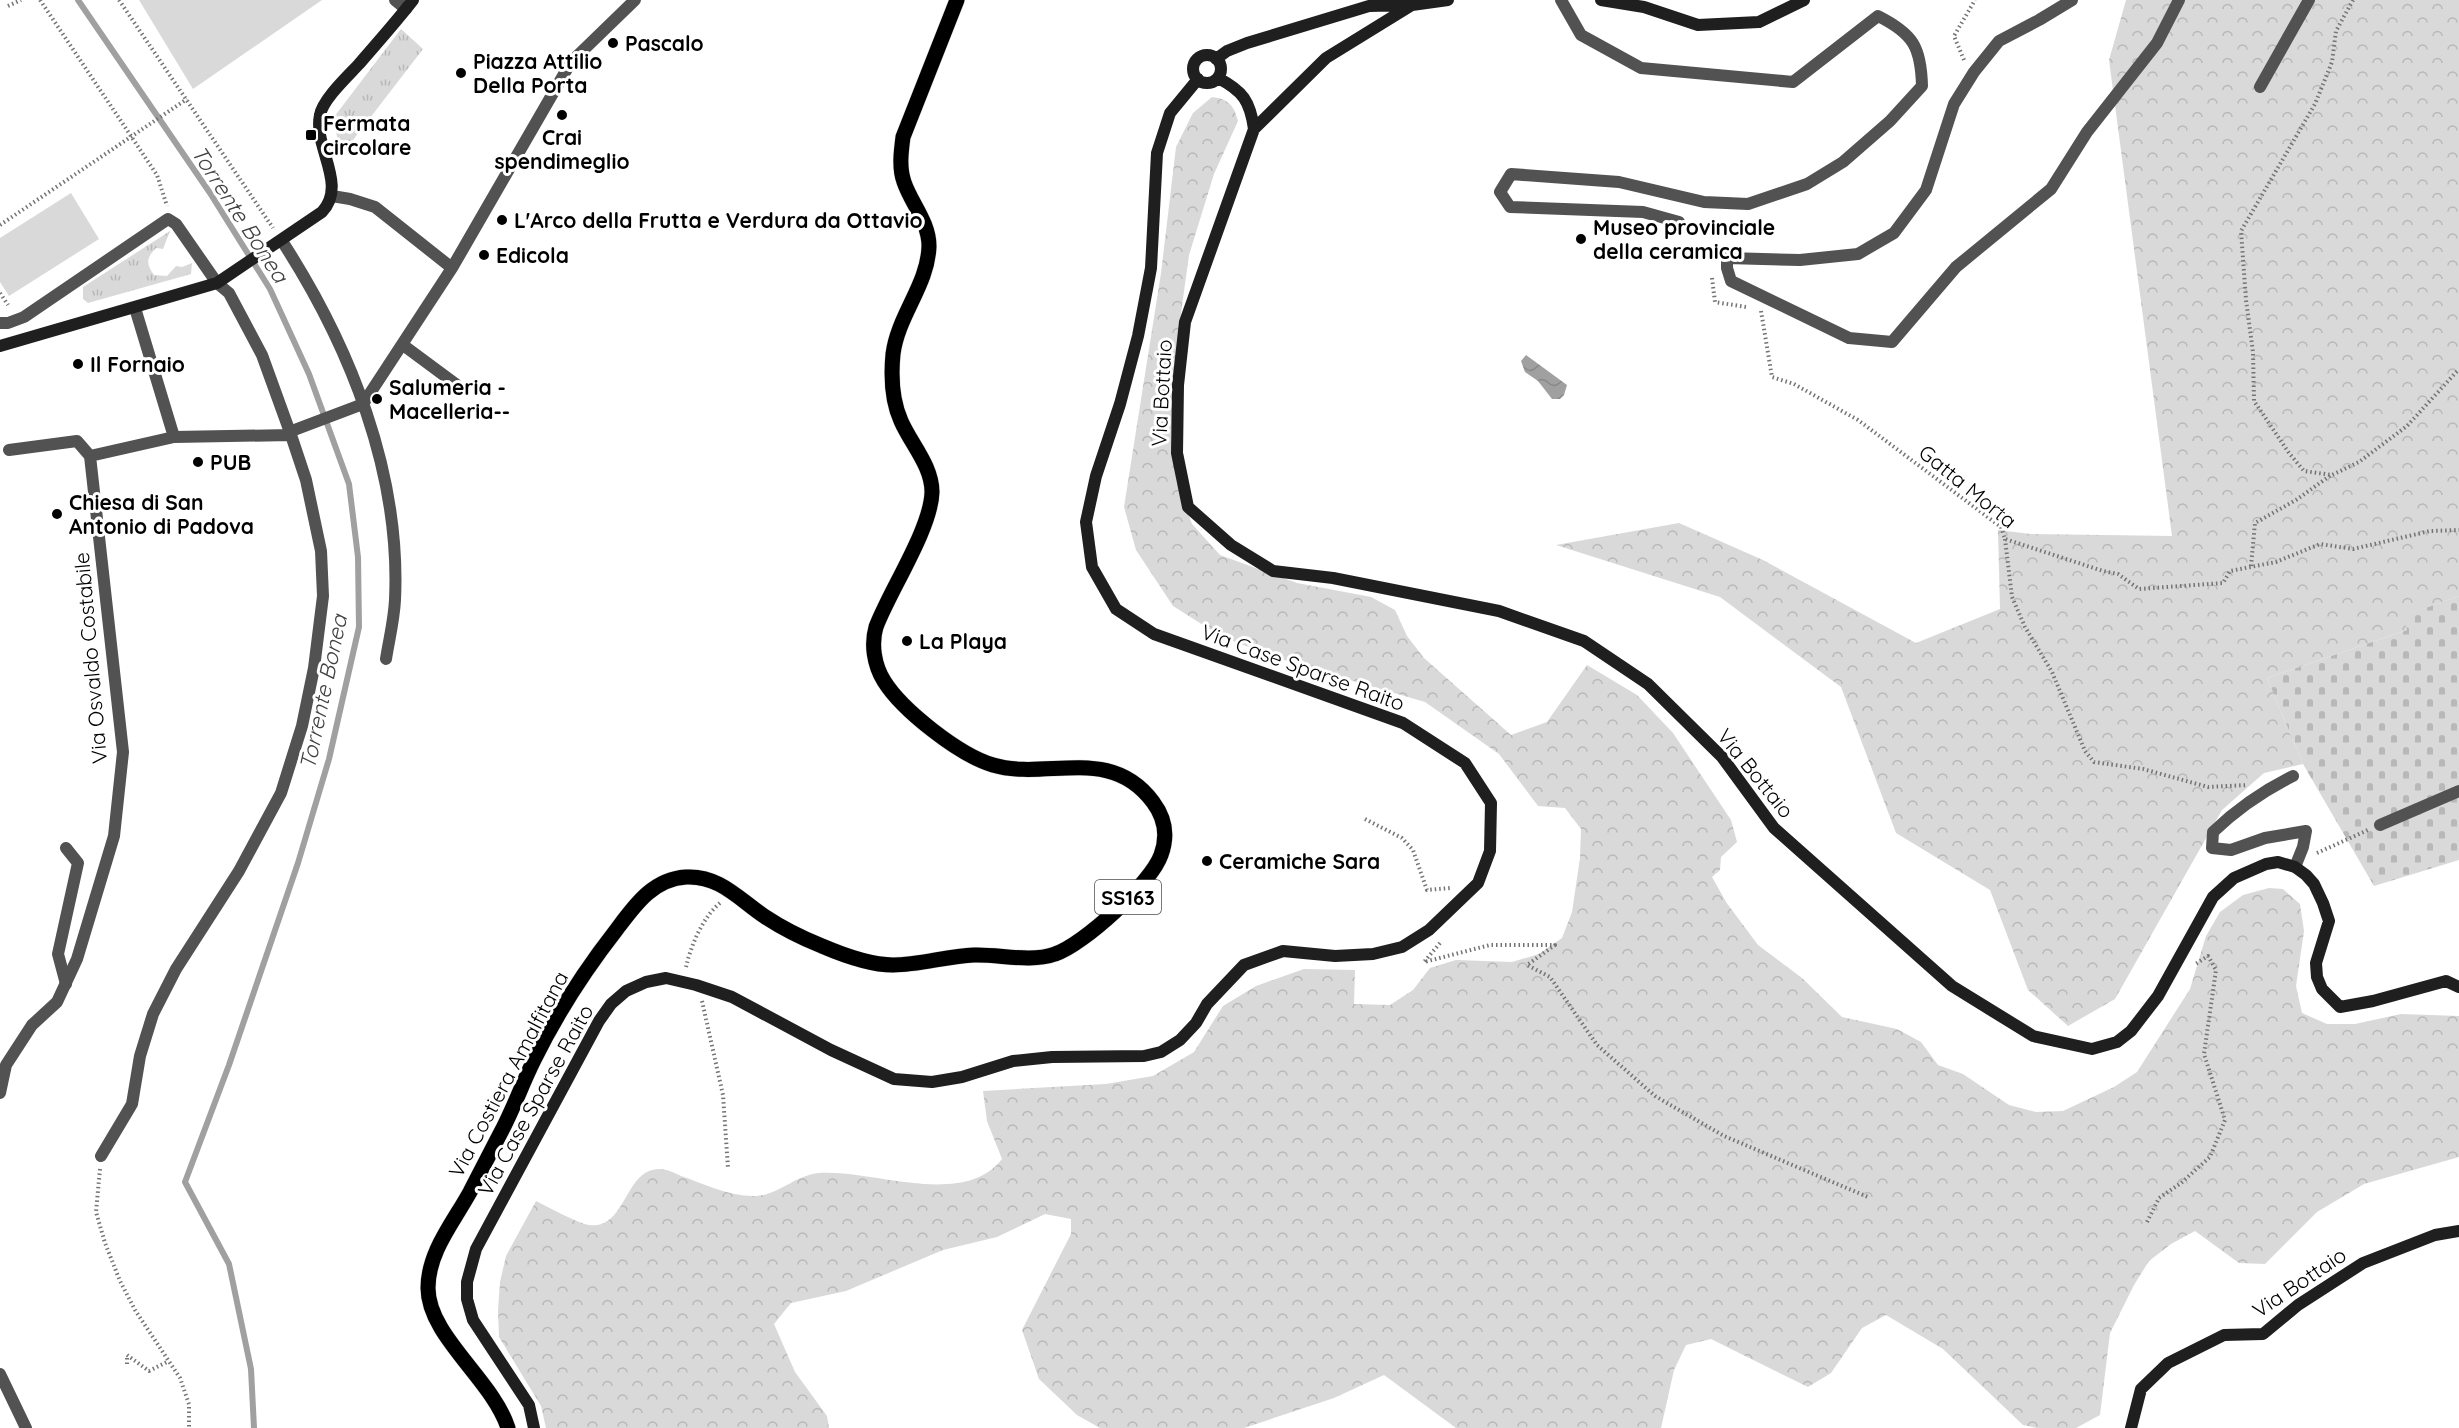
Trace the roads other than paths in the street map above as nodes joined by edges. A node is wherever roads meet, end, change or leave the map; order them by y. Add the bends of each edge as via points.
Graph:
1 (395, 0) edge
2 (635, 0) edge
3 (957, 0) edge
4 (1448, 0) edge
5 (1561, 0) edge
6 (1601, 0) edge
7 (1804, 0) edge
8 (2072, 0) edge
9 (2179, 0) edge
10 (2309, 0) edge
11 (409, 5) edge
12 (1412, 5) junction
13 (1216, 59) junction
14 (1218, 78) junction
15 (1198, 80) junction
16 (2260, 87) dead end
17 (1254, 129) junction
18 (332, 196) junction
19 (1679, 222) dead end
20 (282, 241) junction
21 (452, 267) junction
22 (217, 283) junction
23 (135, 308) junction
24 (0, 323) edge
25 (403, 345) junction
26 (0, 346) edge
27 (457, 385) dead end
28 (363, 404) junction
29 (290, 433) junction
30 (174, 437) junction
31 (9, 450) dead end
32 (90, 456) junction
33 (386, 659) dead end
34 (2293, 776) dead end
35 (2459, 791) edge
36 (2380, 825) road end
37 (66, 848) dead end
38 (2295, 867) junction
39 (66, 984) junction
40 (2459, 987) edge
41 (0, 1093) edge
42 (101, 1156) road end
43 (2459, 1231) edge
44 (0, 1374) edge
45 (26, 1428) edge
46 (508, 1428) edge
47 (534, 1428) edge
48 (2131, 1428) edge

1 - 11 street
2 - 21 street via 571,62
3 - 46 main road, Via Costiera Amalfitana / SS163 via 903,137 900,156 904,183 919,210 929,242 924,272 902,320 893,352 893,387 901,420 924,464 932,490 919,536 876,627 872,641 877,663 882,678 918,718 980,760 1014,769 1083,766 1117,775 1138,786 1154,803 1163,821 1163,850 1145,880 1088,935 1044,956 975,955 891,965 872,962 796,934 718,883 689,876 657,884 631,911 566,1001 502,1131 436,1249 428,1282 433,1315 493,1397
4 - 12 street, Via Case Sparse Raito
5 - 19 street via 1581,34 1641,68 1793,82 1878,16 1898,26 1918,50 1922,86 1890,121 1843,162 1807,184 1758,201 1704,202 1619,182 1511,174 1500,192 1510,207 1643,212
6 - 7 street via 1644,7 1698,25 1759,22
8 - 9 street via 1998,41 1974,72 1954,104 1926,190 1894,233 1858,254 1800,260 1727,258 1731,281 1849,338 1892,342 1956,267 2051,189 2087,132 2157,43
10 - 16 street
11 - 18 street via 320,111 318,124
12 - 13 street, Via Case Sparse Raito via 1369,6 1247,43
12 - 17 street via 1326,58
13 - 14 street via 1221,70
13 - 15 street, Via Case Sparse Raito via 1198,58 1193,71
14 - 15 street via 1210,83
14 - 17 street via 1236,89 1251,108
15 - 47 street, Via Case Sparse Raito via 1170,113 1157,153 1150,268 1138,336 1086,522 1092,567 1116,609 1154,634 1402,723 1465,762 1491,803 1490,851 1478,883 1435,924 1402,947 1373,954 1335,956 1283,951 1244,965 1180,1040 1161,1052 1144,1056 1052,1057 1013,1061 932,1082 894,1079 732,997 700,986 666,978 626,992 599,1021 470,1266 467,1299 472,1320 529,1405
17 - 38 street, Via Bottaio via 1185,321 1178,385 1177,453 1188,507 1231,544 1273,571 1333,578 1499,611 1584,641 1648,684 1722,757 1774,828 1952,986 2033,1036 2092,1049 2117,1042 2131,1031 2158,996 2213,897 2234,878 2266,864 2278,862
18 - 20 street via 322,212
18 - 21 street via 375,207
20 - 22 street
20 - 28 street via 305,275
21 - 25 street
22 - 23 street
22 - 24 street via 171,219 24,317
22 - 29 street via 229,293 262,355
23 - 26 street
23 - 30 street
25 - 27 street
25 - 28 street
28 - 29 street
28 - 33 street via 391,508 395,602
29 - 30 street
29 - 42 street via 320,542 323,596 315,668 302,726 281,793 153,1014 140,1056 132,1104
30 - 32 street
31 - 32 street via 77,441
32 - 39 street, Via Osvaldo Costabile via 123,752 114,836
34 - 38 street via 2235,812 2213,832 2212,848 2231,850 2265,838 2306,831
35 - 36 street
37 - 39 street via 78,863 58,954
38 - 40 street via 2314,884 2329,921 2316,963 2317,977 2322,989 2340,1006 2446,981
39 - 41 street, Via Osvaldo Costabile via 57,1002 32,1025 6,1065
43 - 48 street, Via Bottaio via 2435,1235 2363,1263 2298,1305 2263,1334 2224,1335 2168,1363 2141,1389
44 - 45 street

